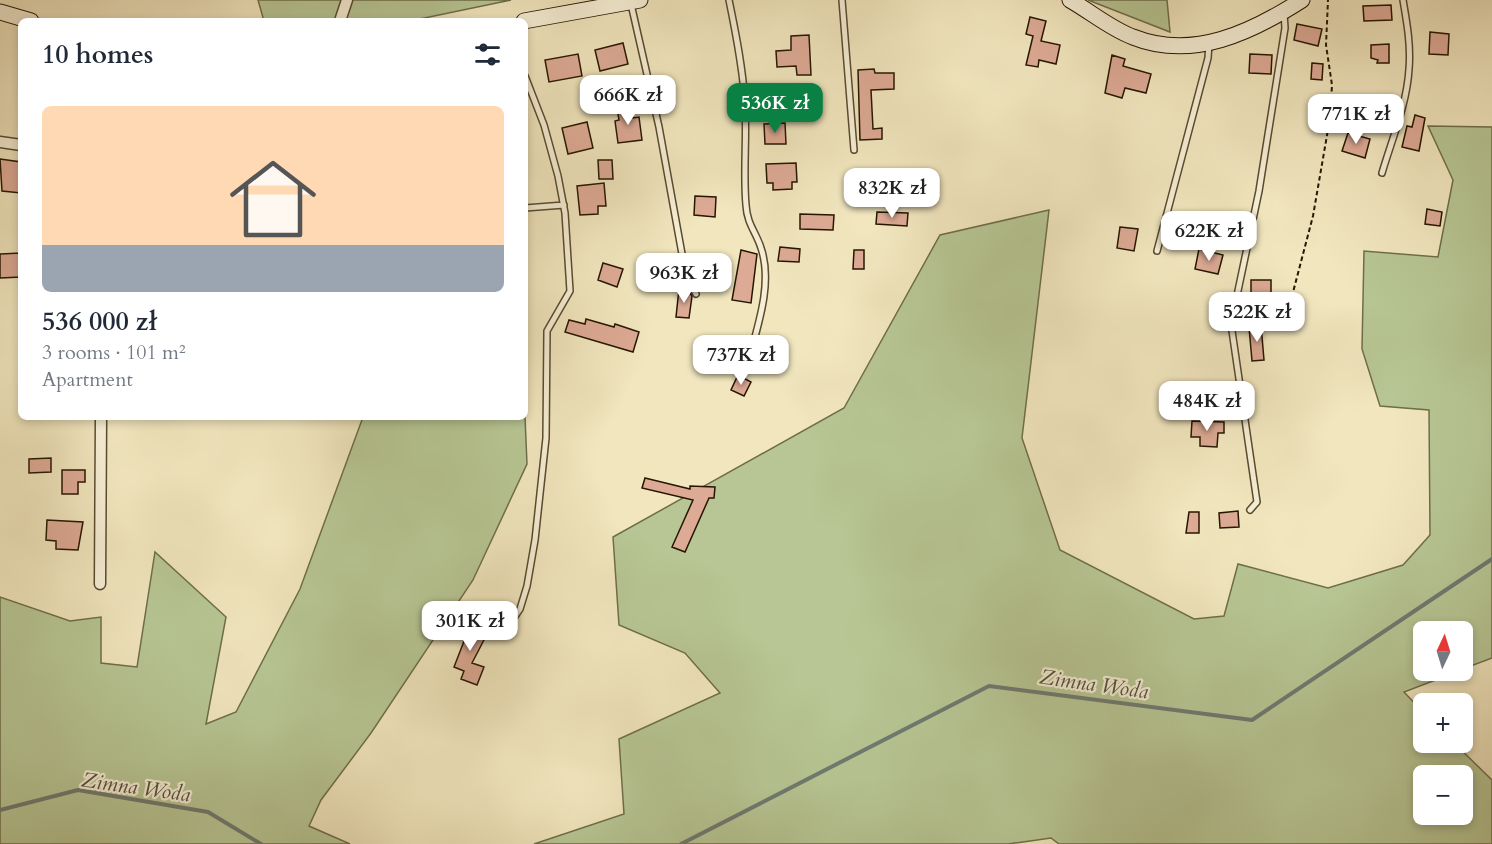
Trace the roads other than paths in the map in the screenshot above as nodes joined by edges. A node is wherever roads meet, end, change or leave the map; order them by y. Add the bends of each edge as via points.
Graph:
1 (347, 0) edge
2 (729, 0) edge
3 (842, 0) edge
4 (1070, 0) edge
5 (1302, 0) edge
6 (1403, 0) edge
7 (635, 1) edge
8 (1284, 11) junction
9 (0, 12) edge
10 (21, 18) edge
11 (341, 18) edge
12 (528, 20) edge
13 (1209, 44) junction
14 (528, 83) edge
15 (0, 142) edge
16 (18, 145) edge
17 (854, 150) dead end
18 (1382, 173) dead end
19 (564, 205) junction
20 (528, 208) edge
21 (1157, 251) dead end
22 (696, 294) dead end
23 (746, 370) dead end
24 (101, 420) edge
25 (1250, 510) dead end
26 (100, 584) dead end
27 (505, 632) dead end

1 - 11 street
2 - 23 lane via 745,104 746,206 764,264 763,295
3 - 17 lane
4 - 13 street via 1148,43 1178,47
5 - 8 street
6 - 18 lane via 1410,70
7 - 12 street
7 - 22 lane via 686,276
8 - 13 street
8 - 25 lane via 1285,28 1260,191 1231,324 1257,502
9 - 10 street
13 - 21 lane
14 - 19 lane via 544,124
15 - 16 street
19 - 20 lane
19 - 27 lane via 570,291 547,331 547,419 535,540 520,609
24 - 26 street

